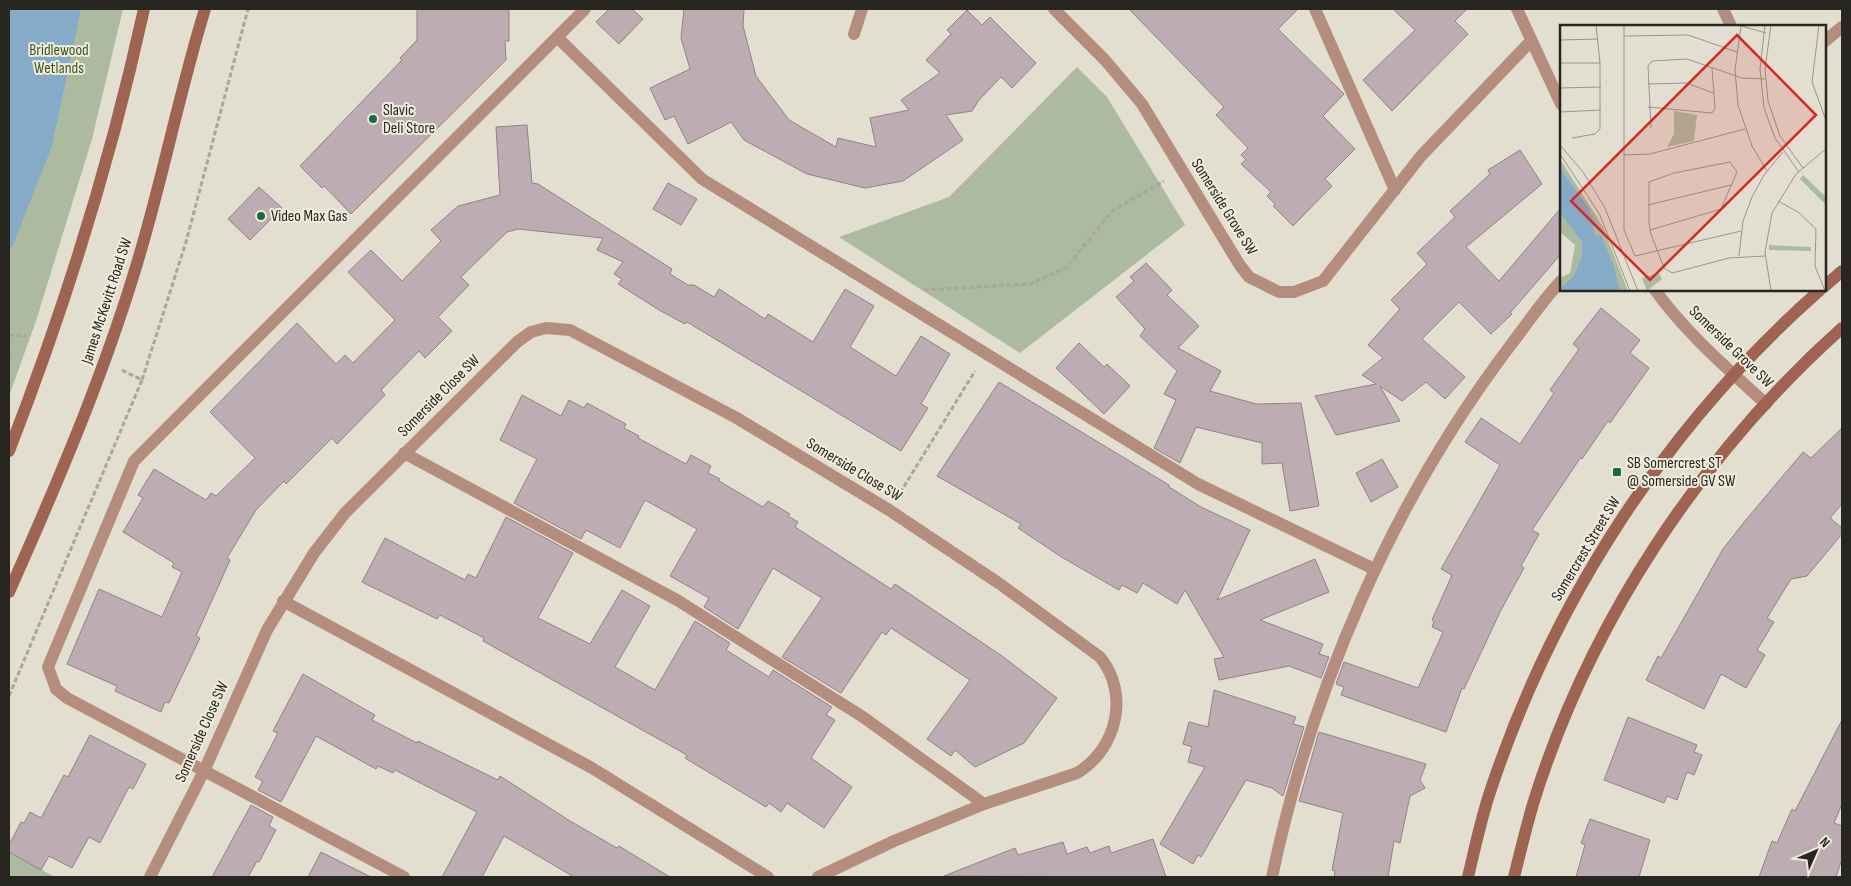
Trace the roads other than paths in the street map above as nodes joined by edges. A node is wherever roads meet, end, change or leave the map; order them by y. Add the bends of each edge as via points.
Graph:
1 (144, 9) edge
2 (205, 9) edge
3 (585, 9) edge
4 (862, 9) edge
5 (1054, 9) edge
6 (1315, 9) edge
7 (1517, 9) edge
8 (1723, 9) edge
9 (1731, 25) edge
10 (1842, 27) edge
11 (854, 34) dead end
12 (557, 37) junction
13 (1826, 40) edge
14 (1531, 41) junction
15 (1560, 102) edge
16 (1395, 190) junction
17 (1842, 270) edge
18 (1560, 282) edge
19 (1826, 285) edge
20 (1656, 291) edge
21 (1819, 291) edge
22 (1842, 328) edge
23 (1733, 374) junction
24 (1766, 404) junction
25 (9, 451) edge
26 (404, 453) junction
27 (1374, 569) junction
28 (9, 592) edge
29 (283, 601) junction
30 (204, 771) junction
31 (984, 804) junction
32 (150, 877) edge
33 (404, 877) edge
34 (768, 877) edge
35 (818, 877) edge
36 (1272, 877) edge
37 (1468, 877) edge
38 (1514, 877) edge

1 - 25 street via 124,101 83,242
2 - 28 street, James McKevitt Road SW via 183,81 148,225 104,364
3 - 12 street
4 - 11 street
5 - 16 street, Somerside Grove SW via 1142,104 1249,277 1279,292 1294,292 1323,281
6 - 16 street
7 - 14 street
8 - 9 street
10 - 13 street
12 - 27 street via 702,179 1198,484
12 - 30 street via 134,461 129,470 48,667 51,680 67,698
14 - 15 street
14 - 16 street, Somerside Grove SW via 1422,156
17 - 19 street
18 - 27 street via 1472,397
20 - 23 street, Somerside Grove SW via 1693,336
21 - 23 street, Somercrest Street SW
22 - 24 street
23 - 24 street, Somerside Grove SW
23 - 37 street, Somercrest Street SW via 1692,421 1647,481 1598,556 1552,640 1520,710 1490,791
24 - 38 street via 1726,450 1657,544 1604,636 1551,752 1533,804
26 - 29 street, Somerside Close SW via 346,513 314,553
26 - 31 street via 685,604 863,717
26 - 31 street, Somerside Close SW via 517,342 531,332 546,328 570,330 735,417 888,510 1000,584 1100,658 1114,679 1117,705 1106,744 1095,760 1077,773
27 - 36 street via 1321,701 1280,838
29 - 30 street, Somerside Close SW via 249,667
29 - 34 street via 592,768
30 - 32 street, Somerside Close SW
30 - 33 street
31 - 35 street, Somerside Close SW

